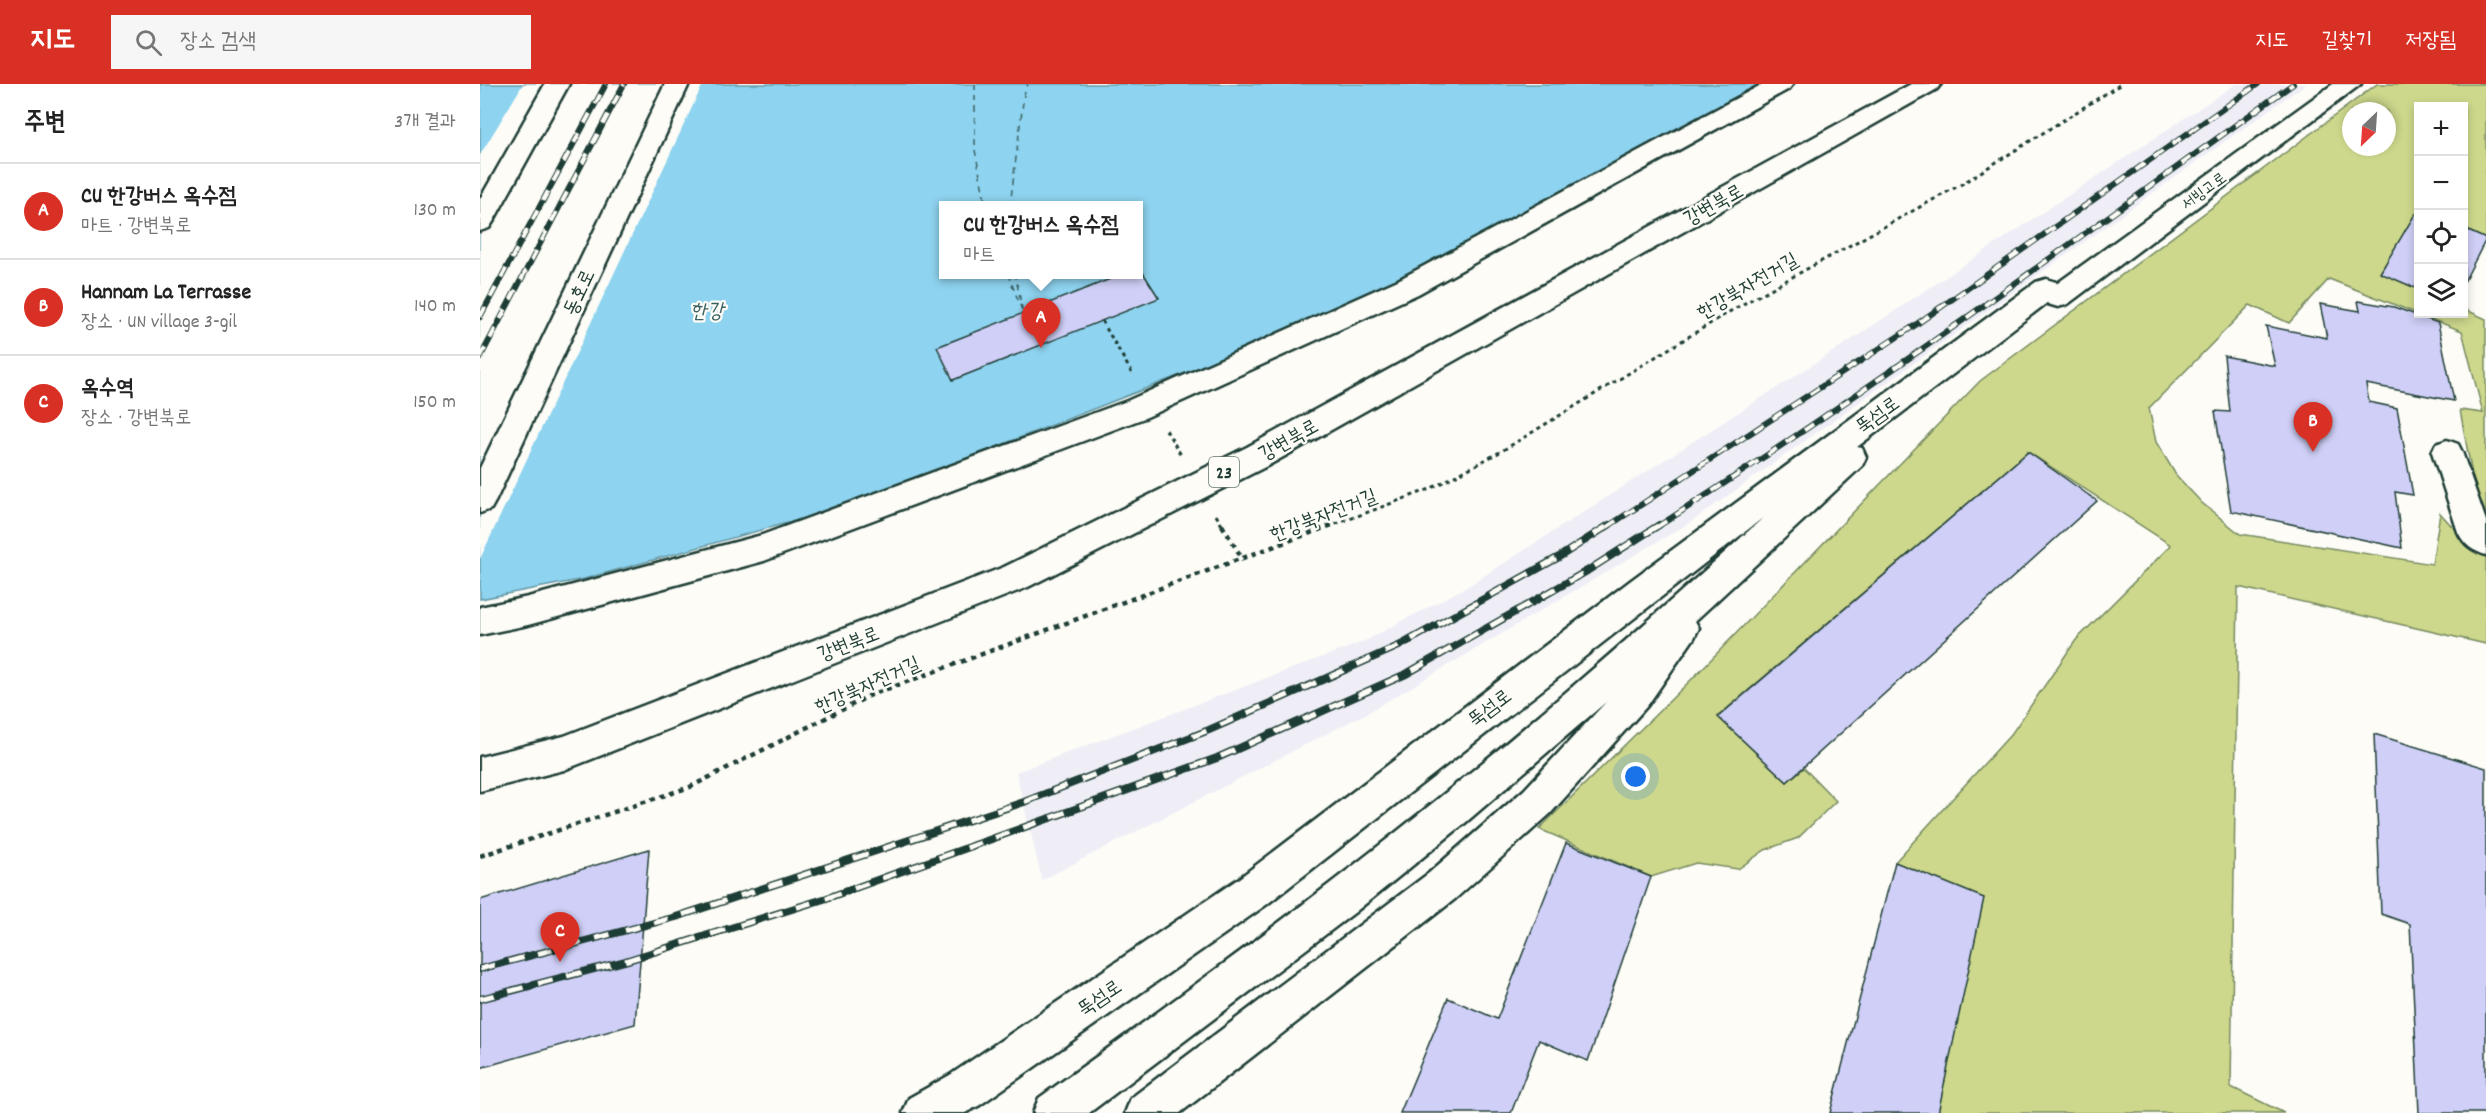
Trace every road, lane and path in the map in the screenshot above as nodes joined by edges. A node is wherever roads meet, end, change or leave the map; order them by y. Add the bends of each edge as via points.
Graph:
1 (557, 84) edge
2 (677, 84) edge
3 (1781, 84) edge
4 (1929, 84) edge
5 (2121, 84) edge
6 (2326, 84) edge
7 (2349, 84) edge
8 (480, 222) edge
9 (2052, 293) junction
10 (1101, 321) dead end
11 (1137, 381) dead end
12 (1160, 420) dead end
13 (2447, 452) dead end
14 (1184, 460) dead end
15 (480, 500) edge
16 (1213, 510) dead end
17 (2486, 542) edge
18 (1243, 560) junction
19 (1712, 586) junction
20 (480, 621) edge
21 (480, 774) edge
22 (480, 856) edge
23 (924, 1113) edge
24 (1054, 1113) edge
25 (1146, 1113) edge

1 - 8 main road
2 - 15 main road, 동호로
3 - 20 main road via 1408,286 1137,409 764,549
4 - 21 main road, 강변북로 / 23 via 1258,456 1016,577 564,753
5 - 18 path, 한강북자전거길 via 1960,184 1686,337 1479,466 1430,489
6 - 9 main road, 서빙고로
7 - 9 main road, 서빙고로
9 - 19 main road, 뚝섬로 via 1882,428
9 - 23 main road, 뚝섬로 via 1642,591 1252,892 965,1090
10 - 11 path
12 - 14 path
13 - 17 main road via 2474,532
16 - 18 path
18 - 22 path, 한강북자전거길 via 871,695 690,787
19 - 24 main road, 뚝섬로 via 1507,766 1254,967
19 - 25 main road via 1635,695 1537,802 1442,886

